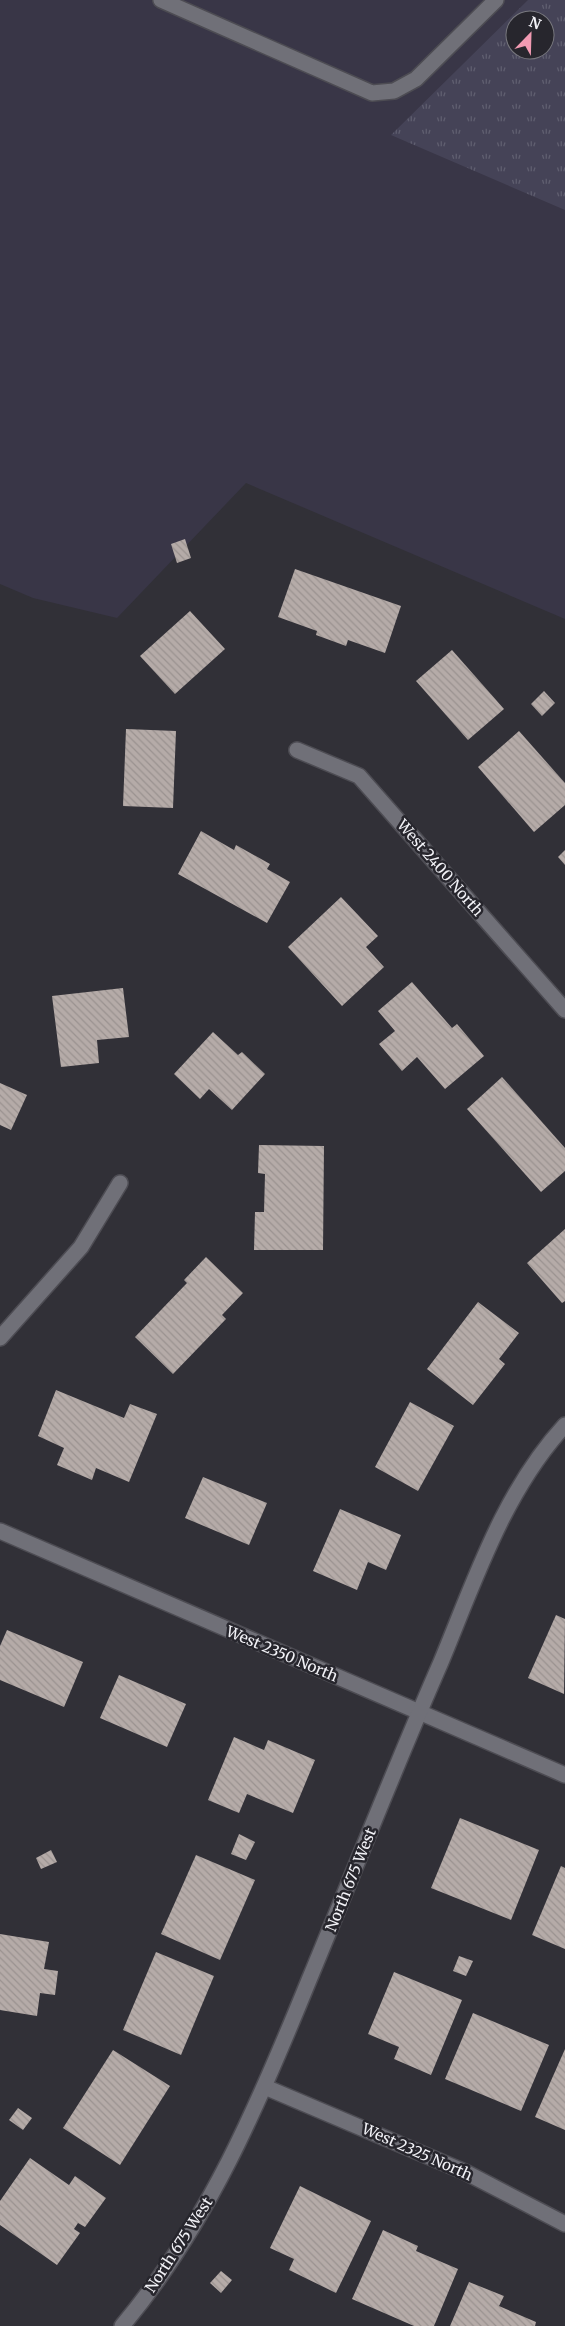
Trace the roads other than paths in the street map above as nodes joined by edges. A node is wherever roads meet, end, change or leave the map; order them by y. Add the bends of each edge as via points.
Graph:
1 (161, 0) edge
2 (496, 0) edge
3 (297, 750) dead end
4 (565, 1010) edge
5 (120, 1183) dead end
6 (0, 1338) edge
7 (565, 1425) edge
8 (0, 1531) edge
9 (419, 1712) junction
10 (565, 1775) edge
11 (265, 2087) junction
12 (565, 2224) edge
13 (122, 2326) edge

1 - 2 street via 372,93 394,91 416,79
3 - 4 street, West 2400 North via 359,776
5 - 6 street via 81,1247
7 - 9 street, North 675 West via 542,1450 501,1519
8 - 9 street, West 2350 North
9 - 10 street, West 2350 North
9 - 11 street, North 675 West
11 - 12 street, West 2325 North via 465,2172
11 - 13 street, North 675 West via 218,2185 153,2288

